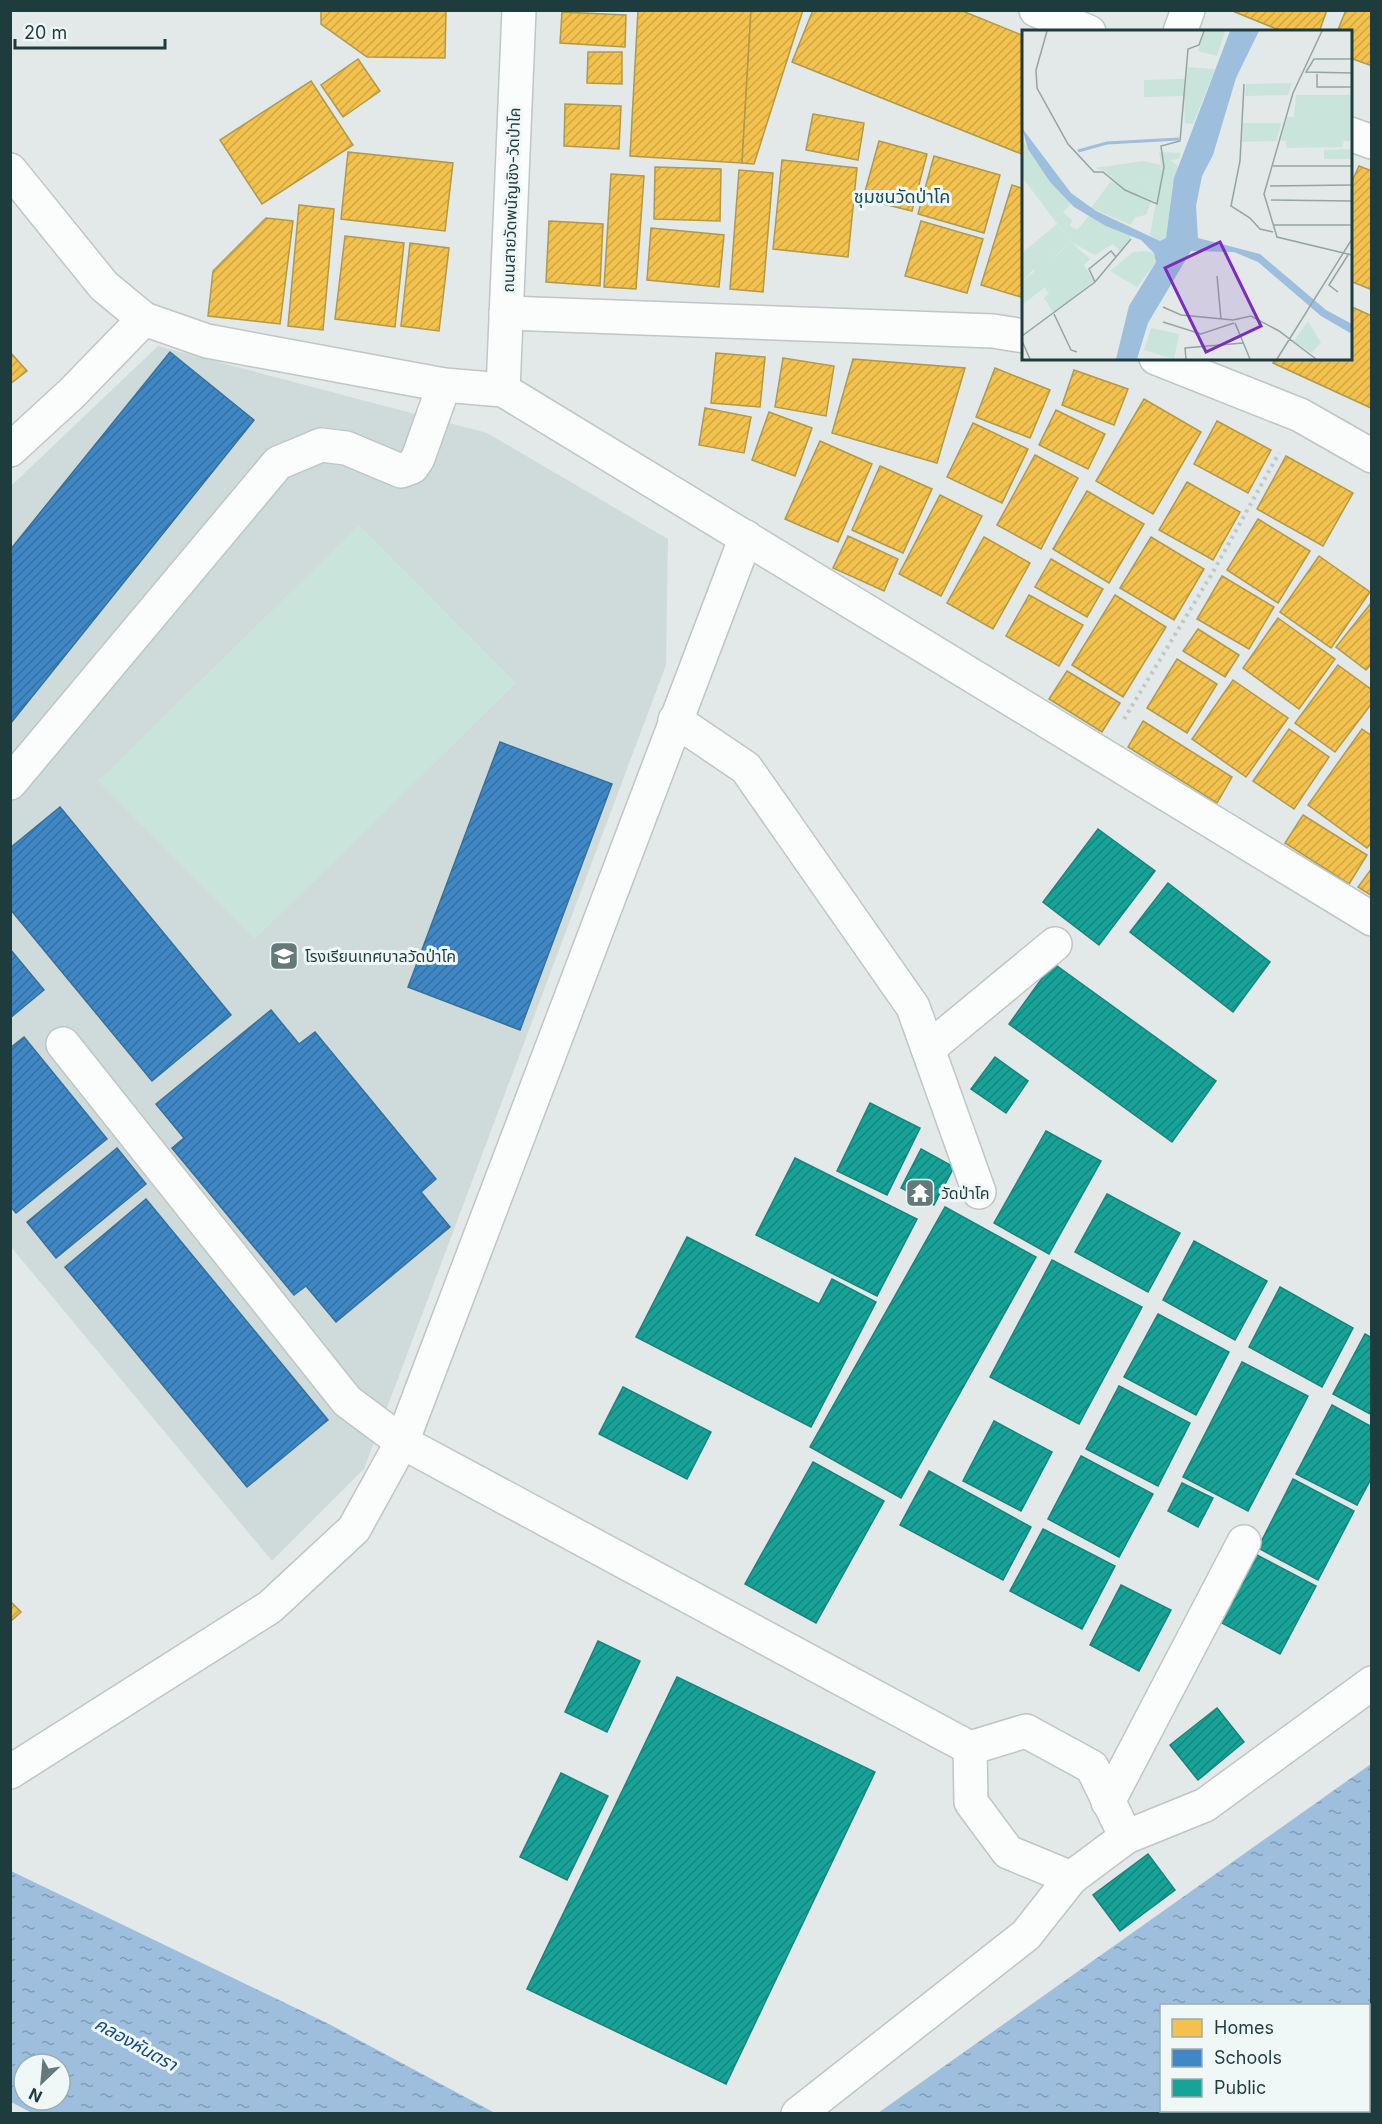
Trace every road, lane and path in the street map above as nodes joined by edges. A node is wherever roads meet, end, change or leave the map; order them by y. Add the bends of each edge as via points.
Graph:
1 (519, 10) edge
2 (1036, 10) edge
3 (1188, 10) edge
4 (1084, 30) edge
5 (1181, 30) edge
6 (1352, 135) edge
7 (1371, 142) edge
8 (10, 170) edge
9 (506, 313) junction
10 (144, 319) junction
11 (1022, 336) edge
12 (1161, 360) edge
13 (444, 385) junction
14 (503, 390) junction
15 (1300, 414) junction
16 (10, 450) edge
17 (1371, 456) edge
18 (746, 537) junction
19 (675, 720) junction
20 (1102, 755) junction
21 (10, 783) edge
22 (1371, 919) edge
23 (1055, 945) dead end
24 (63, 1044) dead end
25 (928, 1049) junction
26 (979, 1192) dead end
27 (402, 1442) junction
28 (1245, 1542) dead end
29 (1371, 1683) edge
30 (970, 1748) junction
31 (10, 1772) edge
32 (1108, 1802) junction
33 (1126, 1837) junction
34 (1071, 1878) junction
35 (798, 2114) edge

1 - 9 street, ถนนสายวัดพนัญเชิง-วัดป่าโค
2 - 4 street
3 - 5 street
6 - 7 street
8 - 10 street via 104,286
9 - 11 street via 993,331
9 - 14 street, ถนนสายวัดพนัญเชิง-วัดป่าโค
10 - 13 street via 207,341
10 - 16 street
12 - 15 street
13 - 14 street
13 - 21 street via 412,467 400,471 346,448 321,445 278,463
14 - 18 street
15 - 17 street
15 - 20 path via 1213,572
18 - 19 street
18 - 20 street
19 - 25 street via 746,768 913,1007
19 - 27 street
20 - 22 street
23 - 25 street
24 - 27 street via 347,1401
25 - 26 street
27 - 30 street
27 - 31 street via 354,1529 270,1607
28 - 32 street
29 - 33 street via 1205,1805
30 - 32 street via 1026,1731 1092,1767
30 - 34 street via 971,1802 1008,1852
32 - 33 street
33 - 34 street
34 - 35 street via 1026,1935

